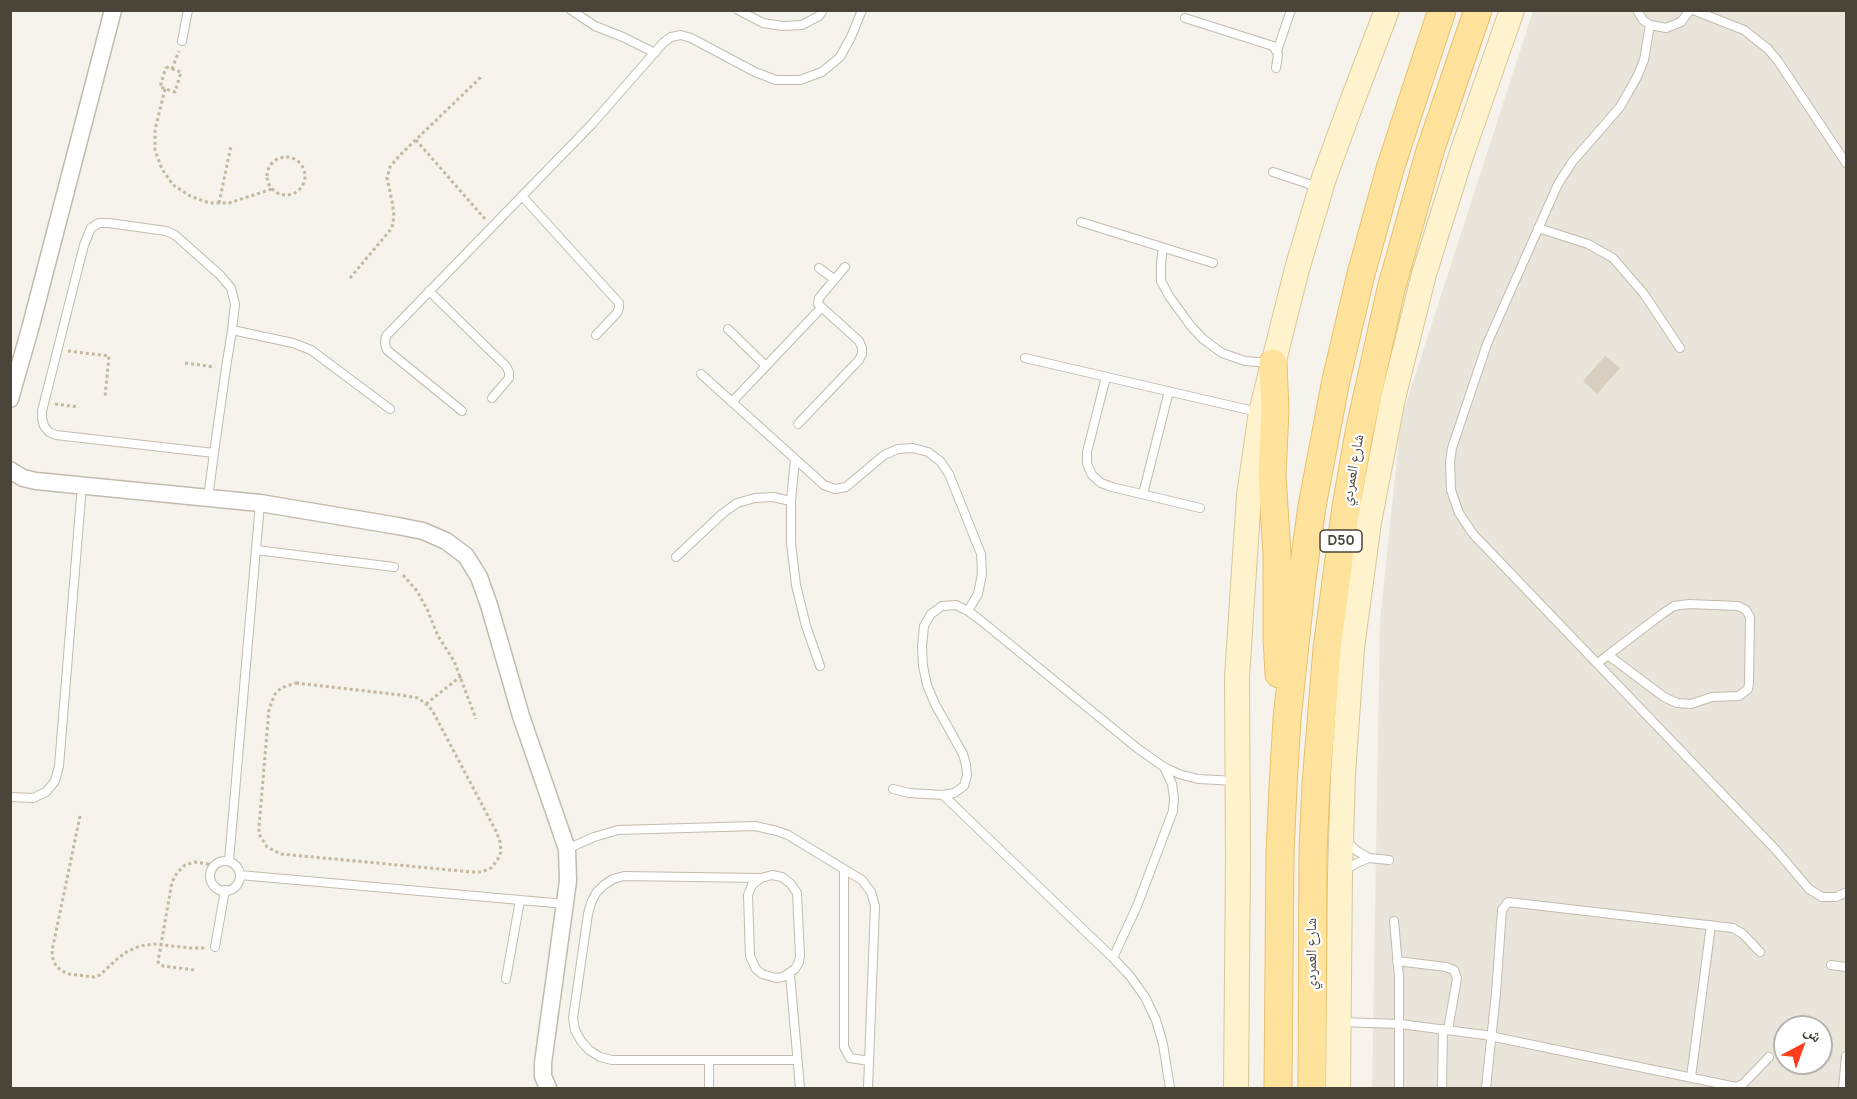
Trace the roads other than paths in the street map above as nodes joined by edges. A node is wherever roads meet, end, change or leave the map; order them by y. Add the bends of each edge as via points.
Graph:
1 (113, 10) edge
2 (188, 10) edge
3 (571, 10) edge
4 (738, 10) edge
5 (823, 10) edge
6 (862, 10) edge
7 (1292, 10) edge
8 (1387, 10) edge
9 (1442, 10) edge
10 (1478, 10) edge
11 (1512, 10) edge
12 (1637, 10) edge
13 (1692, 10) edge
14 (1185, 18) dead end
15 (1650, 25) junction
16 (182, 41) road end
17 (1277, 51) junction
18 (655, 53) junction
19 (1276, 68) dead end
20 (1846, 163) edge
21 (1273, 172) dead end
22 (1321, 188) junction
23 (522, 196) junction
24 (1081, 222) dead end
25 (1538, 228) junction
26 (1163, 248) junction
27 (1213, 263) dead end
28 (844, 267) dead end
29 (819, 268) dead end
30 (834, 279) junction
31 (429, 291) junction
32 (821, 308) junction
33 (728, 329) dead end
34 (232, 330) junction
35 (596, 335) dead end
36 (1680, 348) dead end
37 (1025, 358) dead end
38 (1273, 363) junction
39 (766, 366) junction
40 (701, 374) dead end
41 (1106, 377) junction
42 (1169, 392) junction
43 (492, 398) dead end
44 (10, 399) edge
45 (732, 402) junction
46 (390, 409) dead end
47 (462, 411) dead end
48 (1261, 412) junction
49 (798, 424) dead end
50 (214, 453) junction
51 (795, 459) junction
52 (15, 475) edge
53 (82, 485) junction
54 (1143, 494) junction
55 (208, 498) junction
56 (791, 501) junction
57 (260, 503) junction
58 (1200, 508) dead end
59 (256, 550) junction
60 (676, 557) dead end
61 (394, 567) road end
62 (968, 611) junction
63 (1608, 654) junction
64 (1598, 663) junction
65 (820, 666) dead end
66 (1287, 719) junction
67 (1164, 767) junction
68 (1237, 781) junction
69 (893, 789) dead end
70 (943, 795) junction
71 (10, 797) edge
72 (1341, 835) junction
73 (567, 849) junction
74 (1369, 858) junction
75 (1389, 860) dead end
76 (229, 861) junction
77 (844, 870) junction
78 (1340, 874) junction
79 (240, 875) junction
80 (761, 878) junction
81 (225, 890) junction
82 (1845, 893) dead end
83 (520, 900) junction
84 (565, 904) junction
85 (1394, 921) dead end
86 (1711, 926) junction
87 (215, 947) road end
88 (1760, 952) dead end
89 (1113, 958) junction
90 (1397, 961) junction
91 (1831, 965) dead end
92 (1846, 967) edge
93 (790, 974) junction
94 (506, 979) dead end
95 (1339, 1022) junction
96 (1400, 1024) junction
97 (1445, 1029) junction
98 (1492, 1037) junction
99 (1846, 1056) edge
100 (1769, 1057) dead end
101 (710, 1060) junction
102 (797, 1060) junction
103 (869, 1061) junction
104 (1691, 1077) junction
105 (1232, 1085) edge
106 (1717, 1086) edge
107 (547, 1088) edge
108 (1739, 1088) edge
109 (709, 1089) edge
110 (800, 1089) edge
111 (868, 1089) edge
112 (1170, 1089) edge
113 (1278, 1089) edge
114 (1312, 1089) edge
115 (1338, 1089) edge
116 (1399, 1089) edge
117 (1442, 1089) edge
118 (1486, 1089) edge
119 (1843, 1089) edge

1 - 44 street
2 - 16 lane
3 - 18 lane via 595,26
4 - 5 lane via 783,26 802,25
6 - 18 lane via 840,57 822,72 800,80 776,80 754,72 681,35 671,37
7 - 17 lane
8 - 22 street
9 - 66 main road, D50 via 1390,169 1336,380 1305,558
10 - 114 main road, شارع العمردي / D50 via 1430,152 1391,289 1346,507 1327,649 1316,784
11 - 72 street via 1442,214 1393,398 1369,522 1354,638
12 - 15 lane
13 - 15 lane via 1674,26
13 - 20 lane via 1744,30 1768,49
14 - 17 lane via 1269,44
15 - 25 lane via 1644,60 1629,92 1565,172
17 - 19 lane
18 - 23 lane
21 - 22 lane
22 - 38 street
23 - 31 lane
23 - 35 lane via 619,303 617,313
24 - 26 lane
25 - 36 lane via 1588,244 1613,258 1644,294
25 - 64 lane via 1487,344 1450,462 1451,490 1473,534
26 - 27 lane
26 - 38 lane via 1161,281 1179,311 1203,339 1233,358
28 - 30 lane
29 - 30 lane
30 - 32 lane via 819,298
31 - 43 lane via 506,366 508,378
31 - 47 lane via 386,336 385,344 387,351
32 - 39 lane
32 - 49 lane via 859,341 862,354
33 - 39 lane
34 - 46 lane via 311,350
34 - 50 lane
34 - 50 lane via 235,304 231,288 184,241 166,231 99,223 91,228 84,245 42,418 44,426 56,435
37 - 41 lane
38 - 48 street
38 - 66 main road via 1277,638
39 - 45 lane
40 - 45 lane
41 - 42 lane
41 - 54 lane via 1087,464 1101,483
42 - 48 lane
42 - 54 lane
45 - 51 lane
48 - 68 street via 1245,539 1237,677
50 - 55 lane
51 - 56 lane
51 - 62 lane via 824,485 835,489 846,487 884,455 898,449 928,452 940,461 981,554 978,594
52 - 53 street
53 - 55 street
53 - 71 lane via 56,781 33,798
54 - 58 lane
55 - 57 street
56 - 60 lane via 773,497 737,503
56 - 65 lane via 796,585
57 - 59 lane
57 - 73 street via 423,531 466,556 489,605 521,716
59 - 61 lane
59 - 76 lane
62 - 67 lane
62 - 70 lane via 956,605 942,606 924,626 927,686 966,765 964,786
63 - 63 lane via 1674,606 1738,606 1750,617 1749,683 1739,696 1677,704
63 - 64 lane
64 - 82 lane via 1809,889 1822,897
66 - 113 main road, D50 via 1280,854
67 - 68 lane via 1198,780
67 - 89 lane via 1172,784 1173,812
68 - 105 street
69 - 70 lane
70 - 89 lane
72 - 74 lane
72 - 78 street
73 - 77 lane via 618,830 755,826 788,835
73 - 84 street
74 - 75 lane
74 - 78 lane
76 - 79 lane
76 - 81 lane via 219,862 212,869 216,887
77 - 103 lane via 867,885 875,906
77 - 103 lane via 844,1047 850,1058
78 - 95 street
79 - 81 lane via 234,888
79 - 83 lane
80 - 93 lane via 782,877 797,893 800,956
80 - 93 lane via 748,895 750,956 762,974 776,978
80 - 101 lane via 624,876 604,885 591,903 573,1018 581,1041 600,1057 612,1060
81 - 87 lane
83 - 84 lane
83 - 94 lane
84 - 107 street via 543,1063
85 - 90 lane
86 - 88 lane via 1741,931
86 - 98 lane via 1508,902 1502,910
86 - 104 lane
89 - 112 lane via 1145,997 1156,1020
90 - 96 lane
90 - 97 lane via 1454,970 1456,978
91 - 92 lane
93 - 102 lane
95 - 96 lane
95 - 115 street
96 - 97 lane
96 - 116 lane
97 - 98 lane
97 - 117 lane
98 - 104 lane
98 - 118 lane
99 - 119 lane
100 - 108 lane
101 - 102 lane
101 - 109 lane
102 - 110 lane
103 - 111 lane
104 - 106 lane
106 - 108 lane

